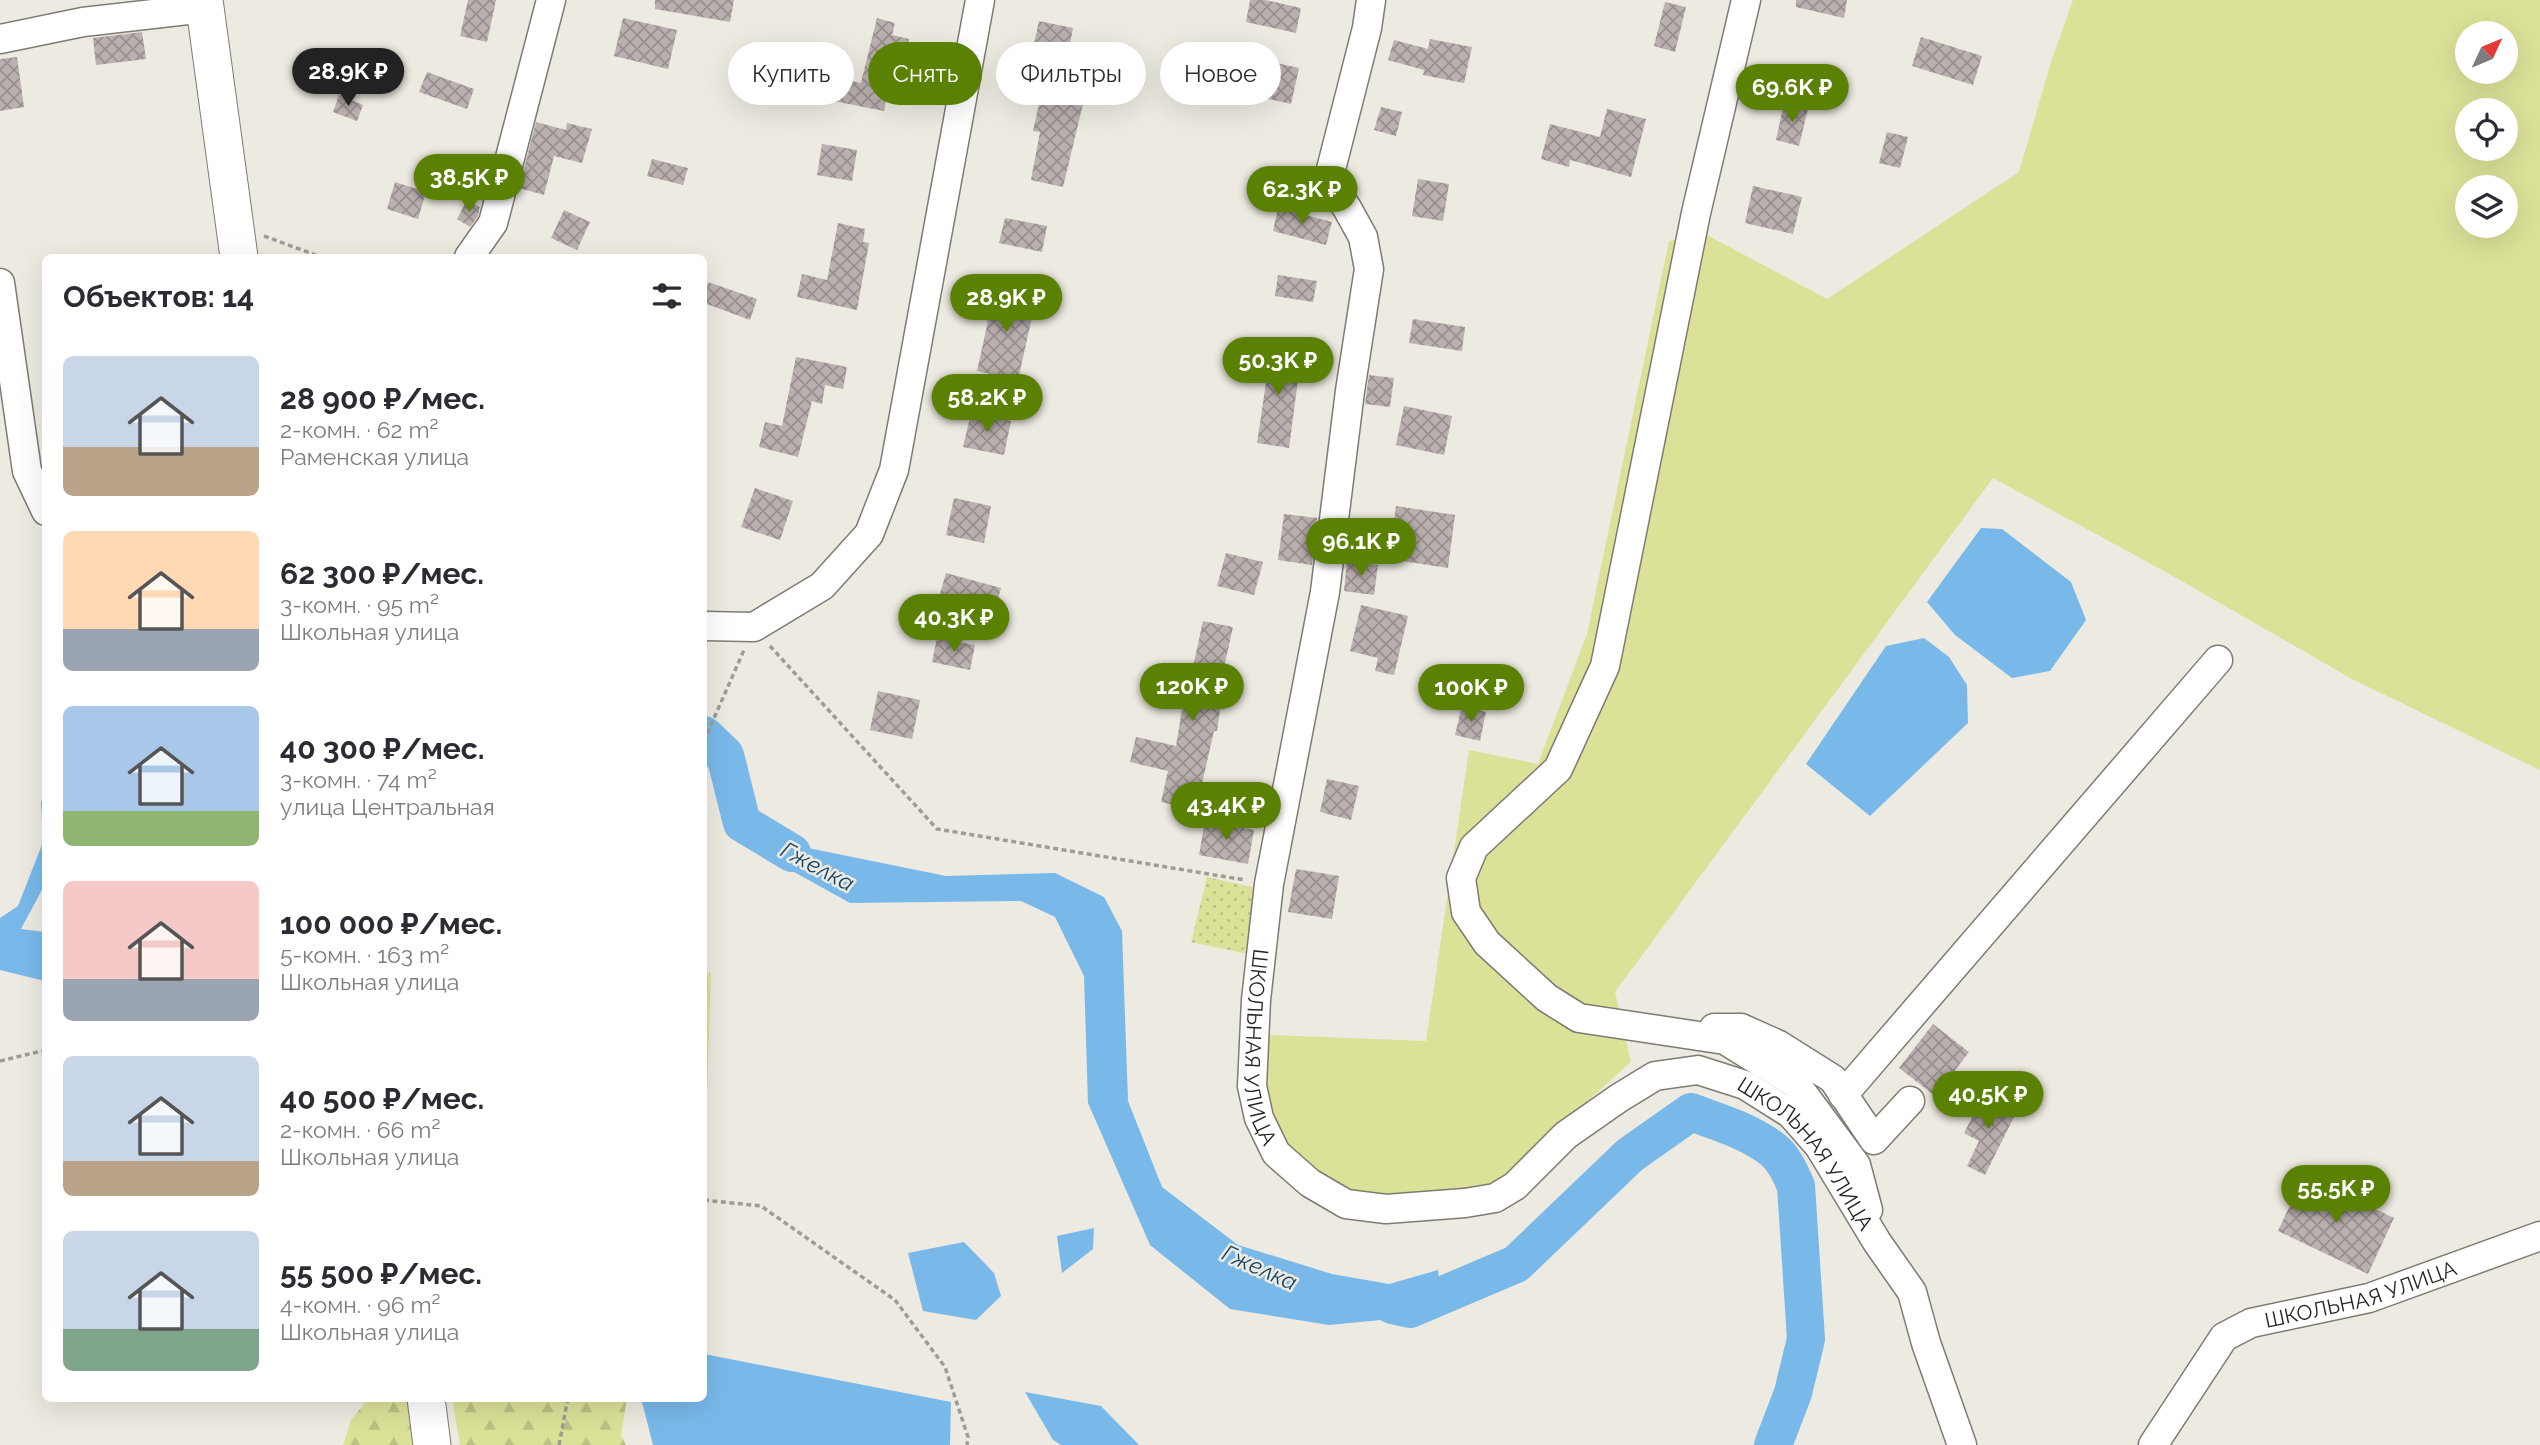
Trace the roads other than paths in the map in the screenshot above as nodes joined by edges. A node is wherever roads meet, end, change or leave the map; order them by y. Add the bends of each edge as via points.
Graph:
1 (551, 0) edge
2 (980, 0) edge
3 (1371, 0) edge
4 (1746, 0) edge
5 (204, 4) edge
6 (0, 39) edge
7 (251, 246) edge
8 (470, 254) edge
9 (0, 283) edge
10 (42, 503) edge
11 (707, 626) edge
12 (2218, 660) dead end
13 (1642, 1028) junction
14 (1843, 1094) junction
15 (1910, 1101) dead end
16 (2540, 1236) edge
17 (1877, 1242) junction
18 (427, 1402) edge
19 (432, 1445) edge
20 (1962, 1445) edge
21 (2153, 1445) edge

1 - 8 street via 493,223
2 - 11 street via 894,470 869,534 822,586 754,627
3 - 17 street, ШКОЛЬНАЯ УЛИЦА via 1328,181 1363,237 1369,269 1325,592 1269,884 1252,1086 1259,1118 1276,1153 1310,1183 1346,1204 1386,1209 1465,1203 1495,1198 1515,1186 1566,1135 1655,1076 1698,1070 1745,1084 1791,1114 1819,1146
4 - 13 street via 1696,213 1605,666 1558,769 1474,847 1461,878 1466,912 1487,943 1547,998 1579,1018
5 - 6 street
5 - 7 main road
9 - 10 street via 27,471
12 - 14 street
13 - 14 street via 1741,1028 1779,1045 1833,1079
13 - 17 street via 1725,1040 1797,1084 1856,1165
14 - 15 street via 1874,1140
16 - 21 street, ШКОЛЬНАЯ УЛИЦА via 2370,1298 2250,1324 2224,1337
17 - 20 street, ШКОЛЬНАЯ УЛИЦА via 1912,1292
18 - 19 main road

